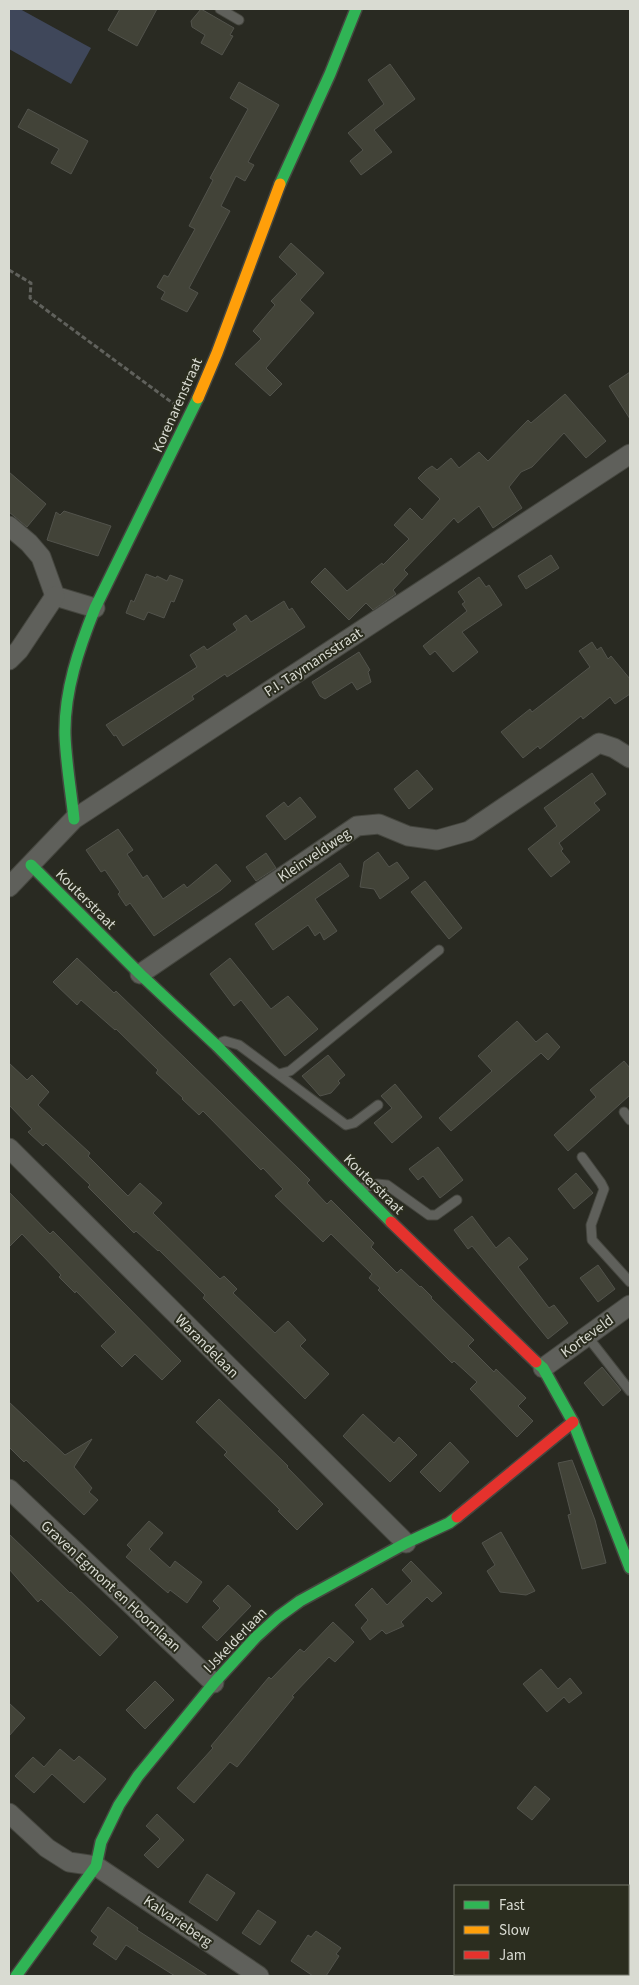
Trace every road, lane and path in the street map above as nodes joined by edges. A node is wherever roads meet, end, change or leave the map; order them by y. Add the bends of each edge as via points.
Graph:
1 (220, 9) edge
2 (356, 9) edge
3 (239, 20) dead end
4 (9, 270) edge
5 (190, 417) junction
6 (630, 454) edge
7 (9, 526) edge
8 (55, 596) junction
9 (95, 608) junction
10 (9, 660) edge
11 (630, 758) edge
12 (74, 819) junction
13 (30, 865) junction
14 (9, 887) edge
15 (439, 950) dead end
16 (140, 974) junction
17 (217, 1046) junction
18 (279, 1074) junction
19 (378, 1105) dead end
20 (624, 1112) dead end
21 (630, 1120) edge
22 (9, 1148) edge
23 (582, 1157) dead end
24 (357, 1189) junction
25 (457, 1200) dead end
26 (630, 1282) edge
27 (630, 1305) edge
28 (587, 1336) junction
29 (543, 1368) junction
30 (630, 1391) edge
31 (573, 1422) junction
32 (9, 1489) edge
33 (406, 1543) junction
34 (630, 1568) edge
35 (214, 1683) junction
36 (9, 1813) edge
37 (96, 1866) junction
38 (16, 1976) edge
39 (259, 1976) edge

1 - 3 lane
2 - 5 street, Korenarenstraat via 284,174
4 - 5 path via 30,283 30,298
5 - 9 street, Korenarenstraat
6 - 12 street, P.I. Taymansstraat
7 - 8 street via 41,557
8 - 9 street
8 - 10 street
9 - 12 street, Korenarenstraat via 81,642 68,693 65,734
11 - 16 street, Kleinveldweg via 599,743 469,830 437,840 408,836 379,824 356,826
12 - 13 street, P.I. Taymansstraat
13 - 14 street, P.I. Taymansstraat
13 - 16 street, Kouterstraat
15 - 18 lane via 290,1070
16 - 17 street, Kouterstraat
17 - 18 lane via 225,1041 239,1045
17 - 24 street, Kouterstraat
18 - 19 lane via 346,1125 354,1123
20 - 21 lane
22 - 33 street, Warandelaan
23 - 26 lane via 604,1189 591,1225 592,1240
24 - 25 lane via 386,1185 429,1215 436,1215
24 - 29 street, Kouterstraat
27 - 28 street, Korteveld
28 - 29 street, Korteveld
28 - 30 lane
29 - 31 street, Kouterstraat
31 - 33 street, IJskelderlaan via 449,1523
31 - 34 street, Kouterstraat
32 - 35 street, Graven Egmont en Hoornlaan
33 - 35 street, IJskelderlaan via 292,1606 256,1637
35 - 37 street, IJskelderlaan via 138,1776 119,1805 101,1842
36 - 37 street via 47,1848 69,1862
37 - 38 street, IJskelderlaan
37 - 39 street, Kalvarieberg

